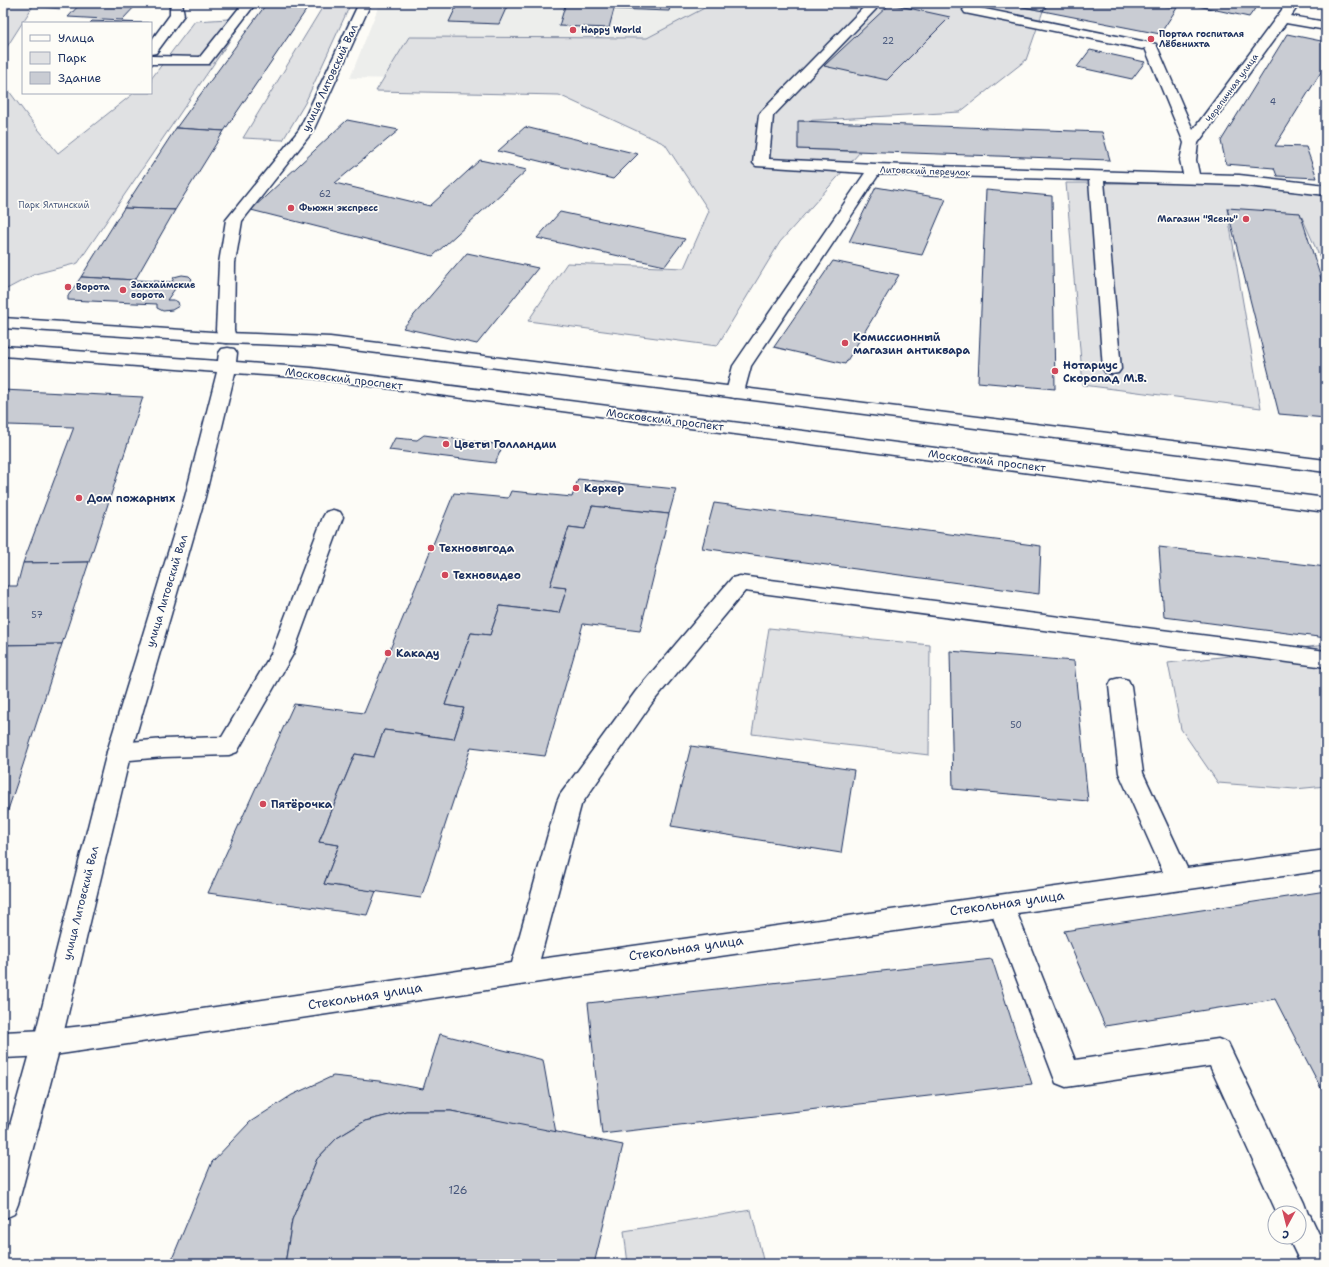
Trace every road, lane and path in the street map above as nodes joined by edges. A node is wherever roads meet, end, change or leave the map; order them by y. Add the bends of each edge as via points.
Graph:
1 (176, 3) edge
2 (250, 3) edge
3 (365, 3) edge
4 (1294, 3) edge
5 (870, 9) dead end
6 (970, 10) dead end
7 (1283, 18) junction
8 (1326, 26) edge
9 (152, 49) edge
10 (152, 60) edge
11 (1191, 143) junction
12 (875, 169) junction
13 (1096, 176) junction
14 (1192, 179) junction
15 (1326, 190) edge
16 (3, 323) edge
17 (227, 338) junction
18 (3, 351) edge
19 (227, 367) junction
20 (1112, 369) dead end
21 (735, 392) junction
22 (1326, 466) edge
23 (1326, 505) edge
24 (333, 517) dead end
25 (1326, 659) edge
26 (1120, 686) dead end
27 (119, 752) junction
28 (1326, 860) edge
29 (1179, 880) junction
30 (1001, 904) junction
31 (523, 972) junction
32 (46, 1043) junction
33 (3, 1045) edge
34 (3, 1204) edge
35 (1289, 1205) edge
36 (1307, 1243) edge
37 (1317, 1264) edge

1 - 9 main road via 177,15
2 - 10 main road via 204,61
3 - 17 main road, улица Литовский Вал via 306,131 234,220 227,263
4 - 7 main road, Черепичная улица
5 - 12 main road via 766,115 761,163
6 - 11 main road via 1147,46
7 - 8 main road
7 - 11 main road, Черепичная улица
11 - 14 main road, Черепичная улица via 1188,160
12 - 13 main road, Литовский переулок
12 - 21 main road, Литовский переулок via 742,366
13 - 14 main road, Литовский переулок
13 - 20 main road
14 - 15 main road, Литовский переулок via 1239,180
16 - 17 main road
17 - 19 main road, улица Литовский Вал
17 - 21 main road via 330,342
18 - 19 main road, Московский проспект
19 - 23 main road, Московский проспект via 311,373
19 - 27 main road, улица Литовский Вал via 195,497
21 - 22 main road
24 - 27 main road via 282,654 229,746
25 - 31 main road via 740,583 644,697 569,802
26 - 29 main road via 1131,773
27 - 32 main road, улица Литовский Вал
28 - 29 main road, Стекольная улица
29 - 30 main road, Стекольная улица
30 - 31 main road, Стекольная улица
30 - 35 main road via 1066,1074 1218,1052
31 - 32 main road, Стекольная улица
32 - 33 main road, Стекольная улица
32 - 34 main road, улица Литовский Вал
36 - 37 main road

